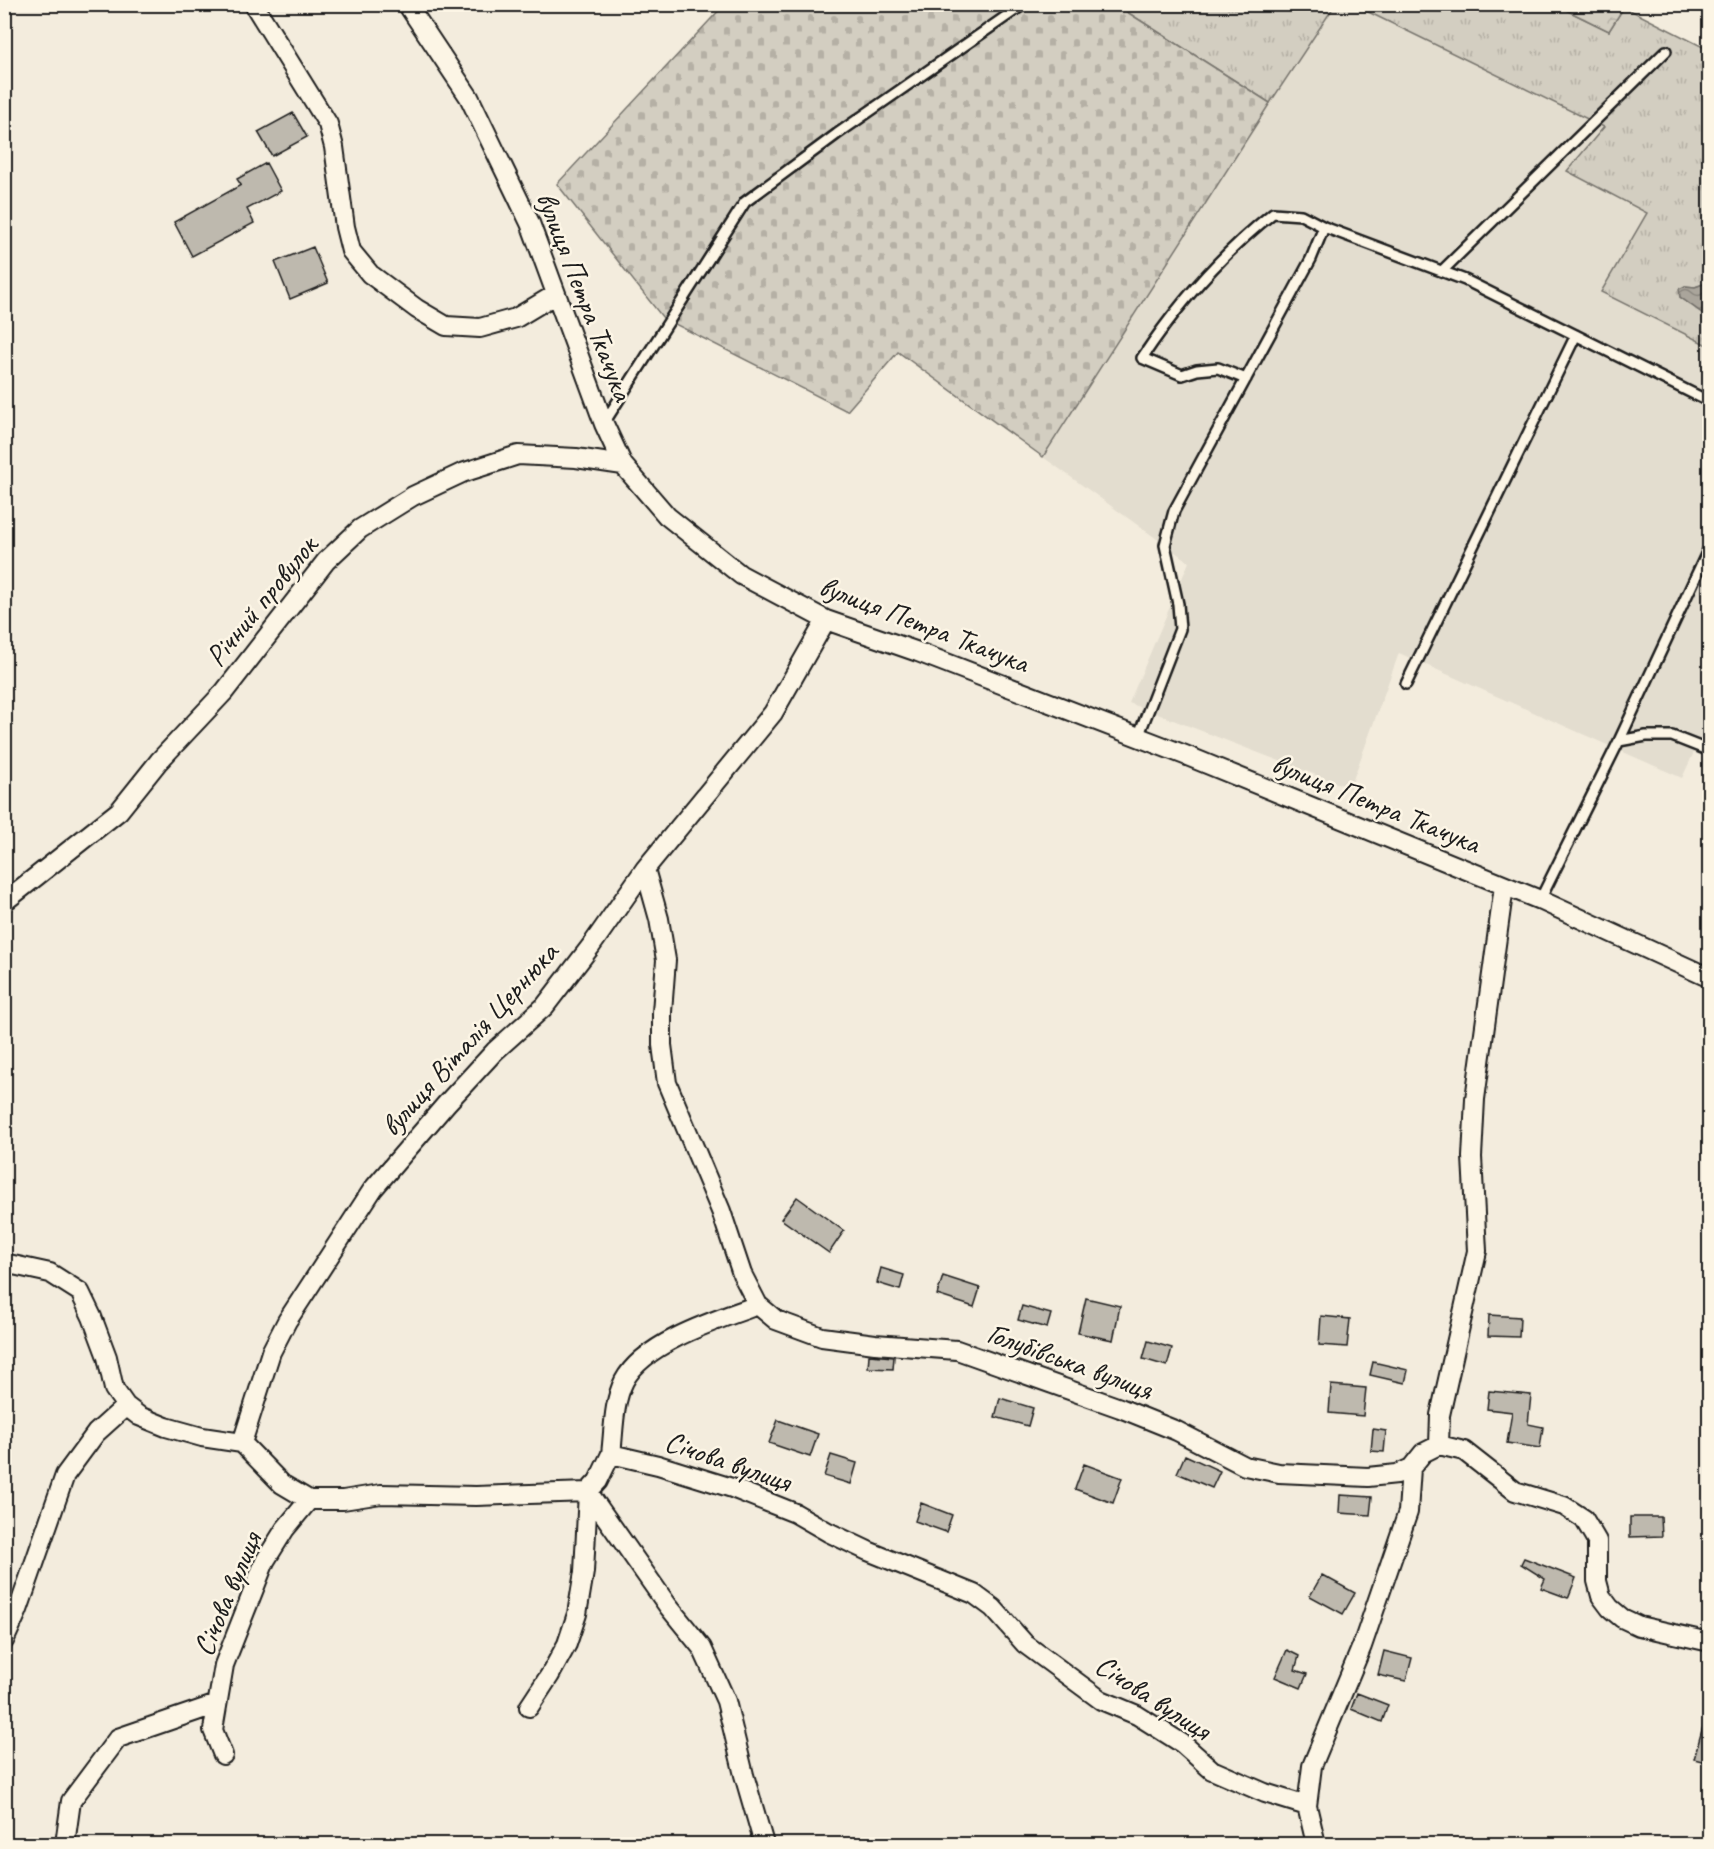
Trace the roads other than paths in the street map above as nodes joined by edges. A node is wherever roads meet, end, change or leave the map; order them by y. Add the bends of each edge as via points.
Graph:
1 (255, 4) edge
2 (406, 4) edge
3 (1024, 4) edge
4 (1666, 51) dead end
5 (1324, 227) junction
6 (1442, 272) junction
7 (556, 294) junction
8 (1576, 335) junction
9 (1246, 379) junction
10 (1710, 402) edge
11 (604, 424) junction
12 (623, 465) junction
13 (1710, 546) edge
14 (826, 620) junction
15 (1406, 684) dead end
16 (1138, 737) junction
17 (1619, 741) junction
18 (1710, 751) edge
19 (645, 869) junction
20 (1504, 886) junction
21 (1540, 900) junction
22 (4, 902) edge
23 (1710, 978) edge
24 (4, 1263) edge
25 (758, 1305) junction
26 (126, 1406) junction
27 (242, 1443) junction
28 (1439, 1445) junction
29 (611, 1454) junction
30 (1411, 1468) junction
31 (588, 1492) junction
32 (309, 1500) junction
33 (4, 1641) edge
34 (1710, 1642) edge
35 (217, 1704) junction
36 (529, 1707) dead end
37 (223, 1755) dead end
38 (1307, 1806) junction
39 (65, 1845) edge
40 (764, 1845) edge
41 (1316, 1845) edge

1 - 7 street via 328,124 351,250 370,274 446,326 489,326 516,318
2 - 7 street, вулиця Петра Ткачука via 469,97 530,224
3 - 11 lane via 745,202
4 - 6 lane
5 - 6 lane
5 - 9 lane via 1311,259
5 - 9 lane via 1300,215 1273,213 1203,280 1142,358 1182,375 1218,368
6 - 8 lane
7 - 11 street, вулиця Петра Ткачука
8 - 10 lane
8 - 15 lane
9 - 16 lane via 1174,511 1166,545 1180,629
11 - 12 street, вулиця Петра Ткачука
12 - 14 street, вулиця Петра Ткачука via 667,516 741,575
12 - 22 street, Річний провулок via 518,455 462,473 413,496 360,530 326,561 224,692 159,761 119,811
13 - 17 lane
14 - 16 street, вулиця Петра Ткачука
14 - 19 street, вулиця Віталія Цернюка via 773,713
16 - 20 street, вулиця Петра Ткачука
17 - 18 lane via 1672,736
17 - 21 lane
19 - 25 street, Голубівська вулиця via 666,960 662,1045 667,1083 721,1210 742,1274
19 - 27 street, вулиця Віталія Цернюка via 545,1006 495,1051 367,1197 287,1320 271,1352
20 - 21 street, вулиця Петра Ткачука
20 - 28 street via 1475,1099 1472,1157 1477,1251 1440,1415
21 - 23 street, вулиця Петра Ткачука
24 - 26 street via 50,1273 80,1292 93,1317 114,1389
25 - 29 street via 688,1331 635,1366 624,1381 618,1400
25 - 30 street, Голубівська вулиця via 776,1320 822,1337 957,1350 1158,1423 1245,1466 1290,1474 1368,1477 1397,1474
26 - 27 street via 166,1427
26 - 33 street via 96,1433 65,1475
27 - 32 street via 282,1484
28 - 30 street, Голубівська вулиця via 1423,1453
28 - 34 street via 1464,1451 1515,1491 1564,1506 1584,1519 1597,1541 1601,1596 1622,1618 1639,1626
29 - 31 street
29 - 38 street, Січова вулиця via 732,1488 795,1513 868,1551 974,1594 993,1608 1025,1644 1101,1700 1137,1715 1183,1744 1212,1770
30 - 38 street via 1408,1512 1362,1646 1312,1766
31 - 32 street via 381,1494
31 - 36 street via 578,1614 567,1644
31 - 40 street via 702,1648 726,1701
32 - 35 street, Січова вулиця via 265,1560 224,1665
35 - 37 street, Січова вулиця via 213,1730
35 - 39 street via 118,1738 71,1801
38 - 41 street

